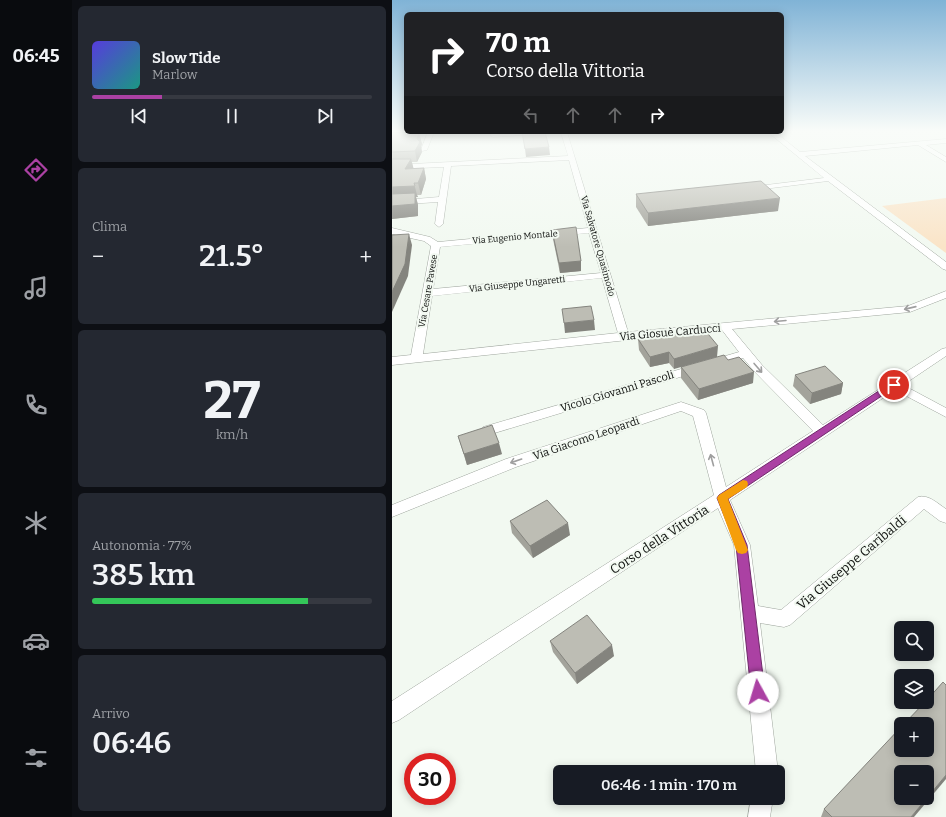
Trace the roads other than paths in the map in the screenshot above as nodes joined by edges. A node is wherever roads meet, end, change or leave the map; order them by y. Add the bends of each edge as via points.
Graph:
1 (447, 170) edge
2 (576, 170) edge
3 (818, 170) edge
4 (830, 180) junction
5 (744, 189) edge
6 (442, 200) junction
7 (392, 203) edge
8 (439, 224) dead end
9 (593, 230) junction
10 (392, 232) edge
11 (436, 245) junction
12 (946, 267) edge
13 (606, 275) junction
14 (427, 293) junction
15 (946, 294) edge
16 (724, 326) junction
17 (624, 336) junction
18 (946, 351) edge
19 (746, 353) junction
20 (416, 359) junction
21 (392, 361) edge
22 (894, 385) junction
23 (946, 413) edge
24 (488, 430) edge
25 (822, 432) junction
26 (722, 498) junction
27 (392, 511) edge
28 (946, 517) edge
29 (749, 614) junction
30 (392, 713) edge
31 (765, 765) edge
32 (761, 805) edge
33 (759, 817) edge

1 - 6 street
2 - 9 street, Via Salvatore Quasimodo
3 - 4 street
4 - 5 street
4 - 12 street
6 - 7 street
6 - 8 street
9 - 11 street, Via Eugenio Montale
9 - 13 street, Via Salvatore Quasimodo
10 - 11 street, Via Cesare Pavese via 426,239
11 - 14 street, Via Cesare Pavese
13 - 14 street, Via Giuseppe Ungaretti
13 - 17 street, Via Salvatore Quasimodo
14 - 20 street, Via Cesare Pavese
15 -> 16 street, Via Giosuè Carducci via 910,309
16 - 17 street, Via Giosuè Carducci
16 - 19 street
17 - 20 street, Via Giosuè Carducci
18 - 22 street, Corso della Vittoria
19 - 24 street, Vicolo Giovanni Pascoli
19 -> 25 street
20 - 21 street, Via Giosuè Carducci
22 - 23 street
22 - 25 street, Corso della Vittoria
25 - 26 street, Corso della Vittoria
26 -> 27 street, Via Giacomo Leopardi via 699,413 681,406 511,463
26 - 29 street via 742,545
26 - 30 street, Corso della Vittoria
28 - 29 street, Via Giuseppe Garibaldi via 923,501 784,619
29 - 31 street
32 - 33 street

